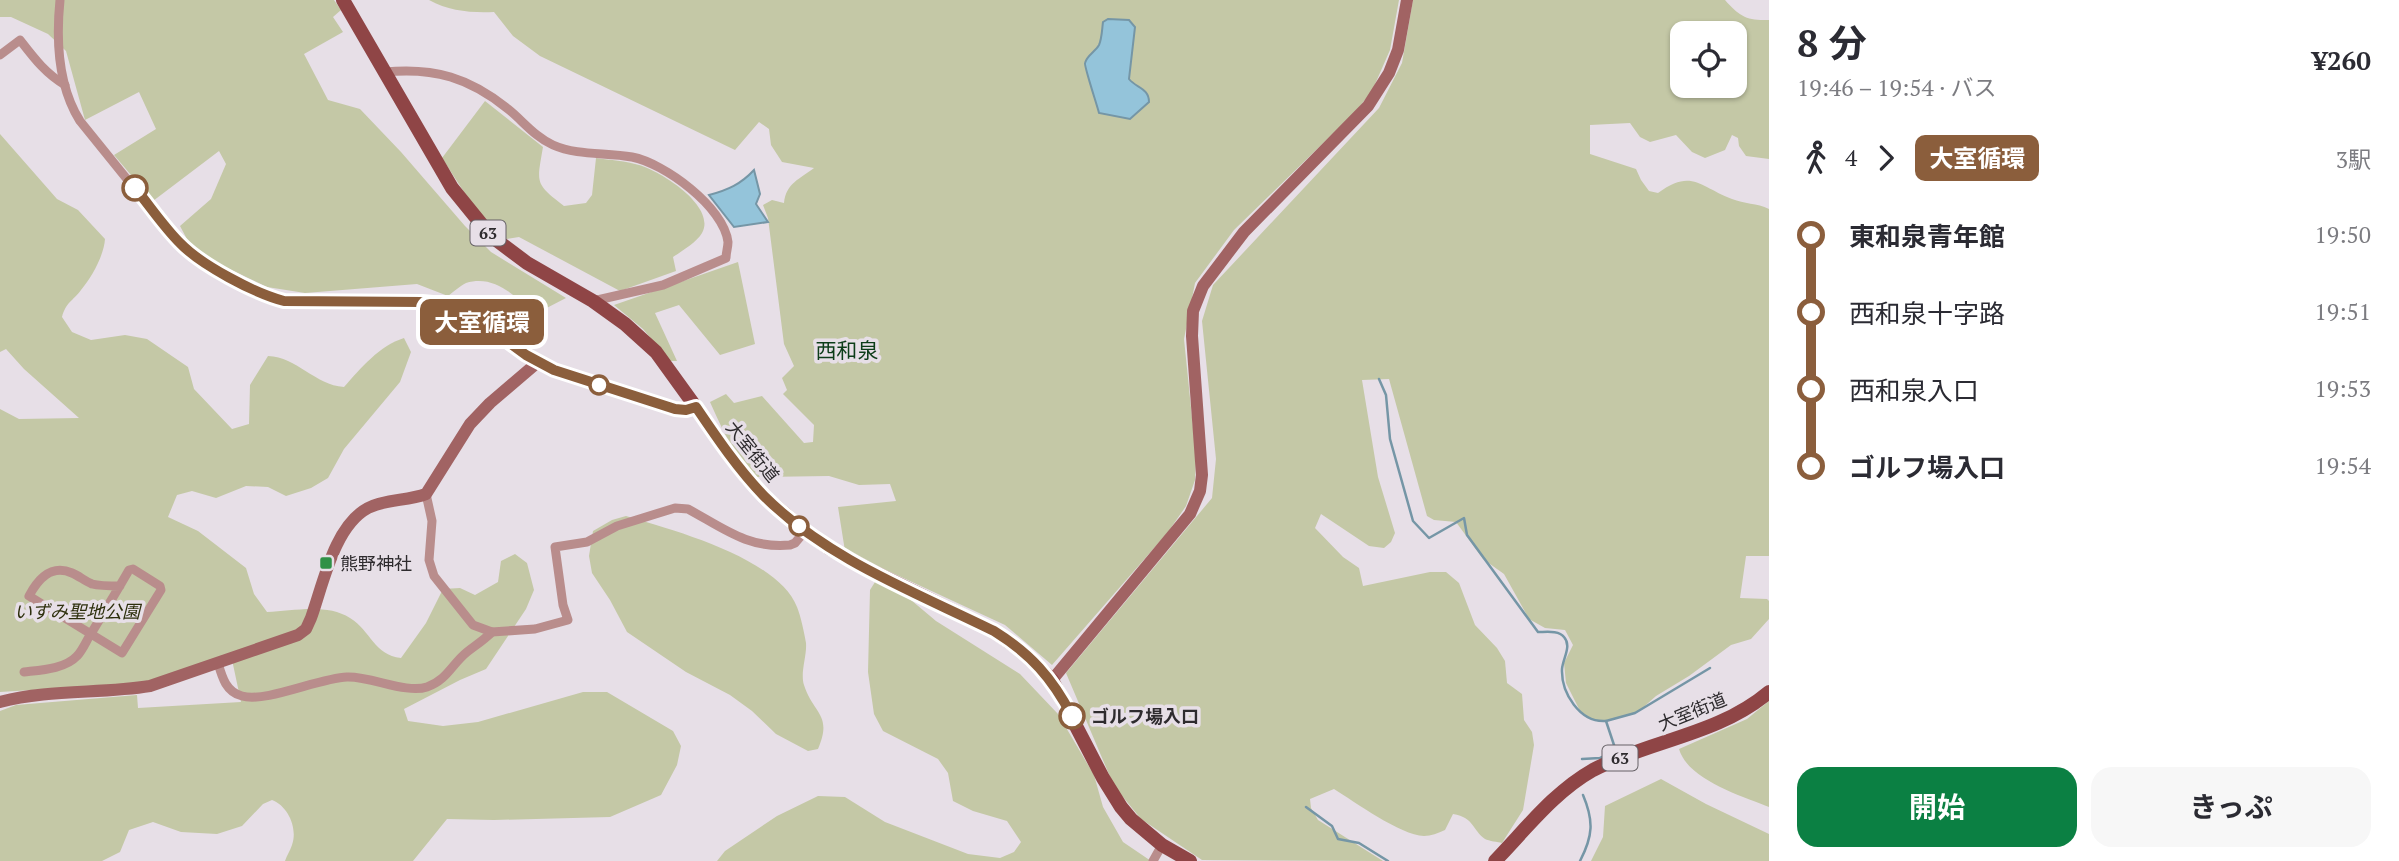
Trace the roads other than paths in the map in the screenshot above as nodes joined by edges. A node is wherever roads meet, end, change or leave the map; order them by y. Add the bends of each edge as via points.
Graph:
1 (60, 0) edge
2 (344, 0) edge
3 (1407, 0) edge
4 (0, 55) edge
5 (385, 72) junction
6 (65, 85) junction
7 (593, 301) junction
8 (538, 362) junction
9 (696, 407) junction
10 (426, 494) junction
11 (805, 531) junction
12 (120, 586) junction
13 (492, 632) junction
14 (91, 634) junction
15 (218, 663) junction
16 (24, 672) dead end
17 (1052, 680) junction
18 (1769, 692) edge
19 (0, 702) edge
20 (1162, 845) junction
21 (1153, 861) edge
22 (1190, 861) edge
23 (1495, 861) edge

1 - 6 street via 58,38
2 - 5 main road, 大室街道 / 63
3 - 17 street via 1398,50 1368,106 1244,232 1203,286 1192,336 1202,462 1199,491 1190,514
4 - 6 street via 20,40 40,67
5 - 7 main road, 大室街道 / 63 via 452,188 478,222 527,263
5 - 7 street via 448,74 508,109 555,146 629,156 653,164 689,188 718,219 728,243 726,258 663,285
6 - 8 street via 80,121 177,241 203,262 284,301 455,305
7 - 9 main road, 大室街道 / 63 via 656,352
8 - 9 street via 675,409
8 - 10 street via 470,424
9 - 11 main road, 大室街道 / 63 via 747,478
10 - 13 street via 432,521 429,560 433,576 473,625
10 - 15 street via 367,509 348,525 306,629
11 - 13 street via 790,545 745,541 681,508 617,526 587,542 555,547 568,620 535,629
11 - 17 main road, 大室街道 / 63 via 868,569 994,631
12 - 14 street
12 - 14 street via 133,569 162,590 122,653
12 - 14 street via 89,583 64,571 38,579 29,596
13 - 15 street via 449,674 423,688 348,677 250,697 232,692
14 - 16 street via 78,656 66,663
15 - 19 street via 139,688
17 - 20 main road, 大室街道 / 63 via 1121,807
18 - 23 main road, 大室街道 / 63 via 1736,715 1615,760 1576,781
20 - 21 street
20 - 22 main road, 大室街道 / 63

